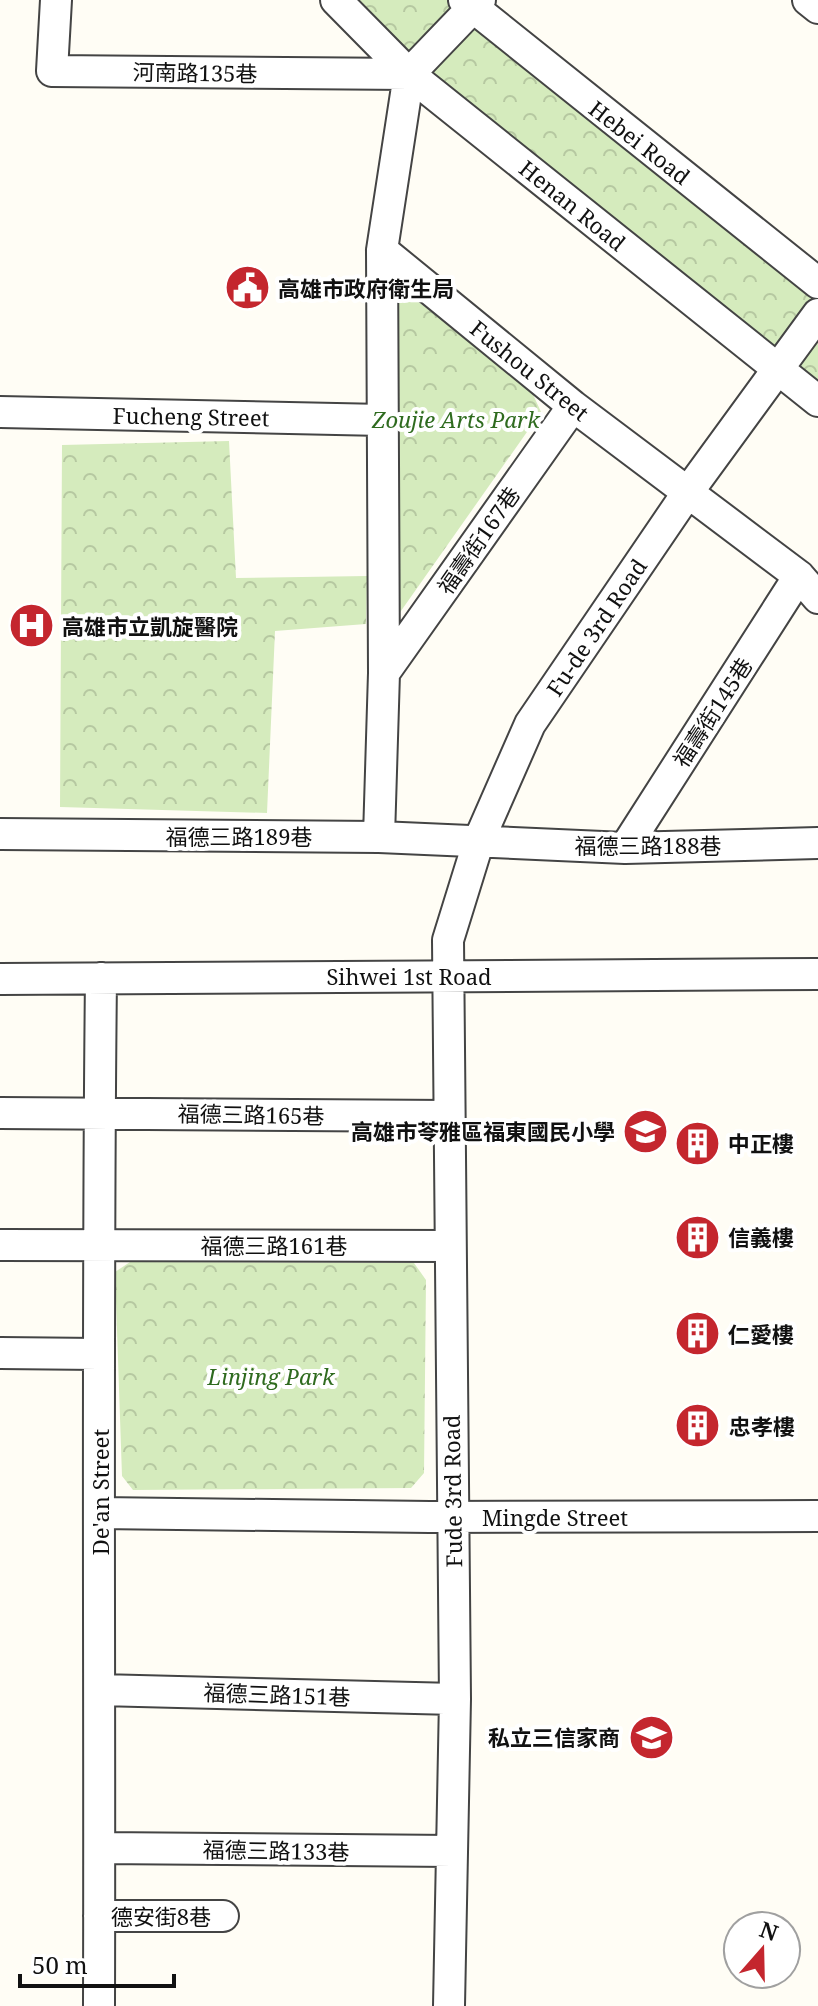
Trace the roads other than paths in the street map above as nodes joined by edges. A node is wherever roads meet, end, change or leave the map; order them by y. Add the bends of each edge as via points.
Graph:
1 (56, 0) edge
2 (336, 0) edge
3 (808, 0) edge
4 (472, 3) edge
5 (818, 8) edge
6 (409, 74) junction
7 (382, 250) junction
8 (818, 283) edge
9 (818, 314) edge
10 (778, 370) junction
11 (818, 401) edge
12 (573, 406) junction
13 (0, 412) edge
14 (383, 420) junction
15 (688, 492) junction
16 (808, 587) edge
17 (384, 673) junction
18 (0, 834) edge
19 (379, 837) junction
20 (479, 840) junction
21 (818, 843) edge
22 (625, 848) junction
23 (818, 974) edge
24 (448, 975) junction
25 (101, 978) junction
26 (0, 979) edge
27 (100, 1112) junction
28 (0, 1113) edge
29 (449, 1116) junction
30 (0, 1245) edge
31 (97, 1245) junction
32 (450, 1246) junction
33 (0, 1353) edge
34 (98, 1354) junction
35 (100, 1513) junction
36 (453, 1516) junction
37 (818, 1516) edge
38 (100, 1690) junction
39 (455, 1699) junction
40 (100, 1848) junction
41 (452, 1851) junction
42 (99, 1916) junction
43 (223, 1916) dead end
44 (99, 2006) edge
45 (449, 2006) edge

1 - 6 street, 河南路135巷 via 52,71
2 - 6 street, Henan Road
3 - 5 street
4 - 6 street
4 - 8 street, Hebei Road
6 - 7 street
6 - 10 street, Henan Road
7 - 12 street, Fushou Street
7 - 14 street
9 - 10 street, Fu-de 3rd Road
10 - 11 street, Henan Road
10 - 15 street, Fu-de 3rd Road
12 - 15 street, Fushou Street
12 - 17 street, 福壽街167巷
13 - 14 street, Fucheng Street
14 - 17 street
15 - 16 street, Fushou Street
15 - 20 street, Fu-de 3rd Road via 530,724
16 - 22 street, 福壽街145巷
17 - 19 street
18 - 19 street, 福德三路189巷
19 - 20 street, 福德三路189巷
20 - 22 street, 福德三路188巷
20 - 24 street, Fu-de 3rd Road via 448,940
21 - 22 street, 福德三路188巷
23 - 24 street, Sihwei 1st Road
24 - 25 street, Sihwei 1st Road
24 - 29 street, Fude 3rd Road
25 - 26 street, Sihwei 1st Road
25 - 27 street, De'an Street
27 - 28 street, 福德三路165巷
27 - 29 street, 福德三路165巷
27 - 31 street, De'an Street
29 - 32 street, Fude 3rd Road
30 - 31 street, 福德三路161巷
31 - 32 street, 福德三路161巷
31 - 34 street, De'an Street
32 - 36 street, Fude 3rd Road
33 - 34 street
34 - 35 street, De'an Street
35 - 36 street, Mingde Street
35 - 38 street, De'an Street
36 - 37 street, Mingde Street
36 - 39 street, Fude 3rd Road
38 - 39 street, 福德三路151巷
38 - 40 street, De'an Street
39 - 41 street, Fude 3rd Road
40 - 41 street, 福德三路133巷
40 - 42 street, De'an Street
41 - 45 street, Fude 3rd Road
42 - 43 street, 德安街8巷
42 - 44 street, De'an Street

